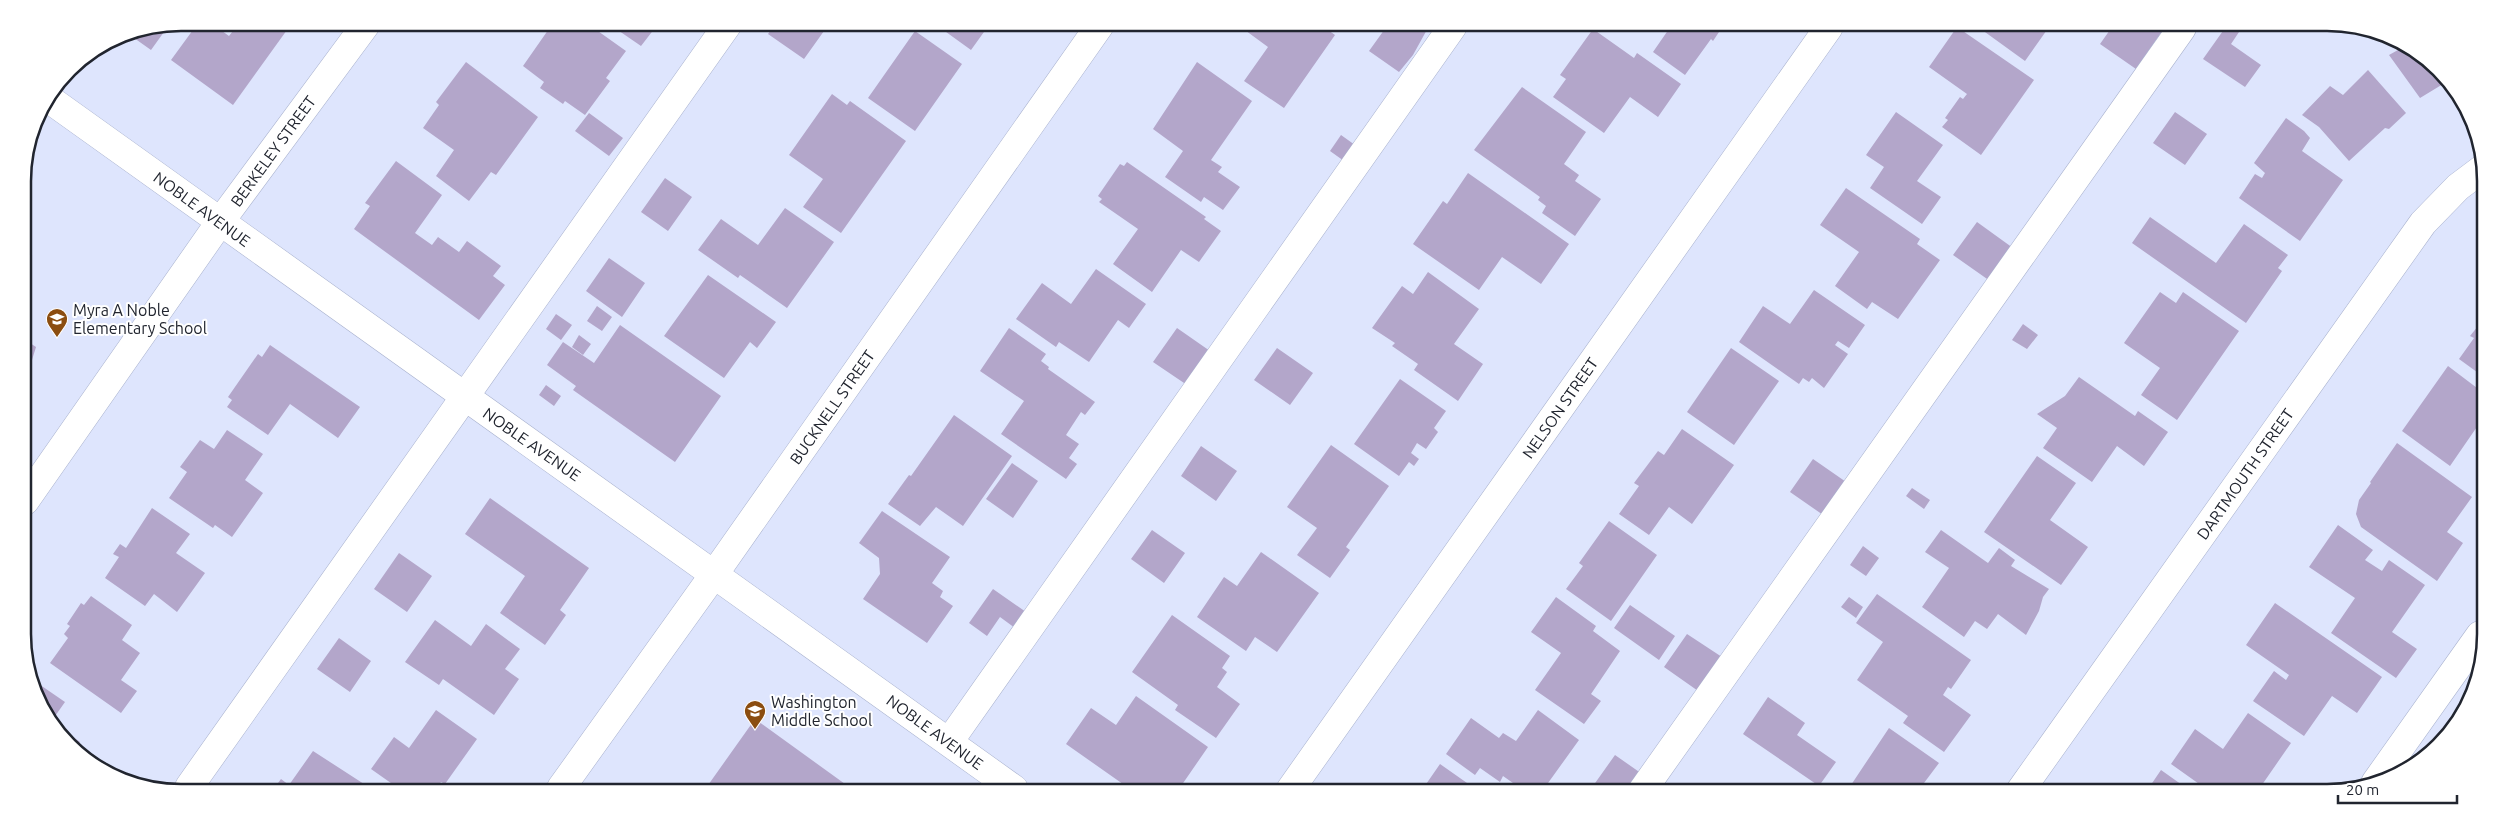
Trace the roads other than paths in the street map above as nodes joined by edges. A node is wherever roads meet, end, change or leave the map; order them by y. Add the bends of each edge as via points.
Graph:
1 (1450, 31) edge
2 (1826, 31) edge
3 (2180, 31) edge
4 (360, 32) edge
5 (723, 32) edge
6 (1095, 32) edge
7 (54, 102) edge
8 (2476, 173) edge
9 (220, 222) junction
10 (466, 397) junction
11 (31, 491) edge
12 (715, 573) junction
13 (2476, 640) edge
14 (949, 742) junction
15 (2382, 773) edge
16 (1295, 783) edge
17 (1647, 783) edge
18 (2026, 783) edge
19 (191, 784) edge
20 (564, 784) edge
21 (1007, 784) edge

1 - 14 street
2 - 16 street, NELSON STREET
3 - 17 street
4 - 9 street, BERKELEY STREET
5 - 10 street
6 - 12 street, BUCKNELL STREET
7 - 9 street, NOBLE AVENUE
8 - 18 street, DARTMOUTH STREET via 2423,223
9 - 10 street, NOBLE AVENUE
9 - 11 street, BERKELEY STREET
10 - 12 street, NOBLE AVENUE
10 - 19 street
12 - 14 street, NOBLE AVENUE
12 - 20 street, BUCKNELL STREET
13 - 15 street
14 - 21 street, NOBLE AVENUE

